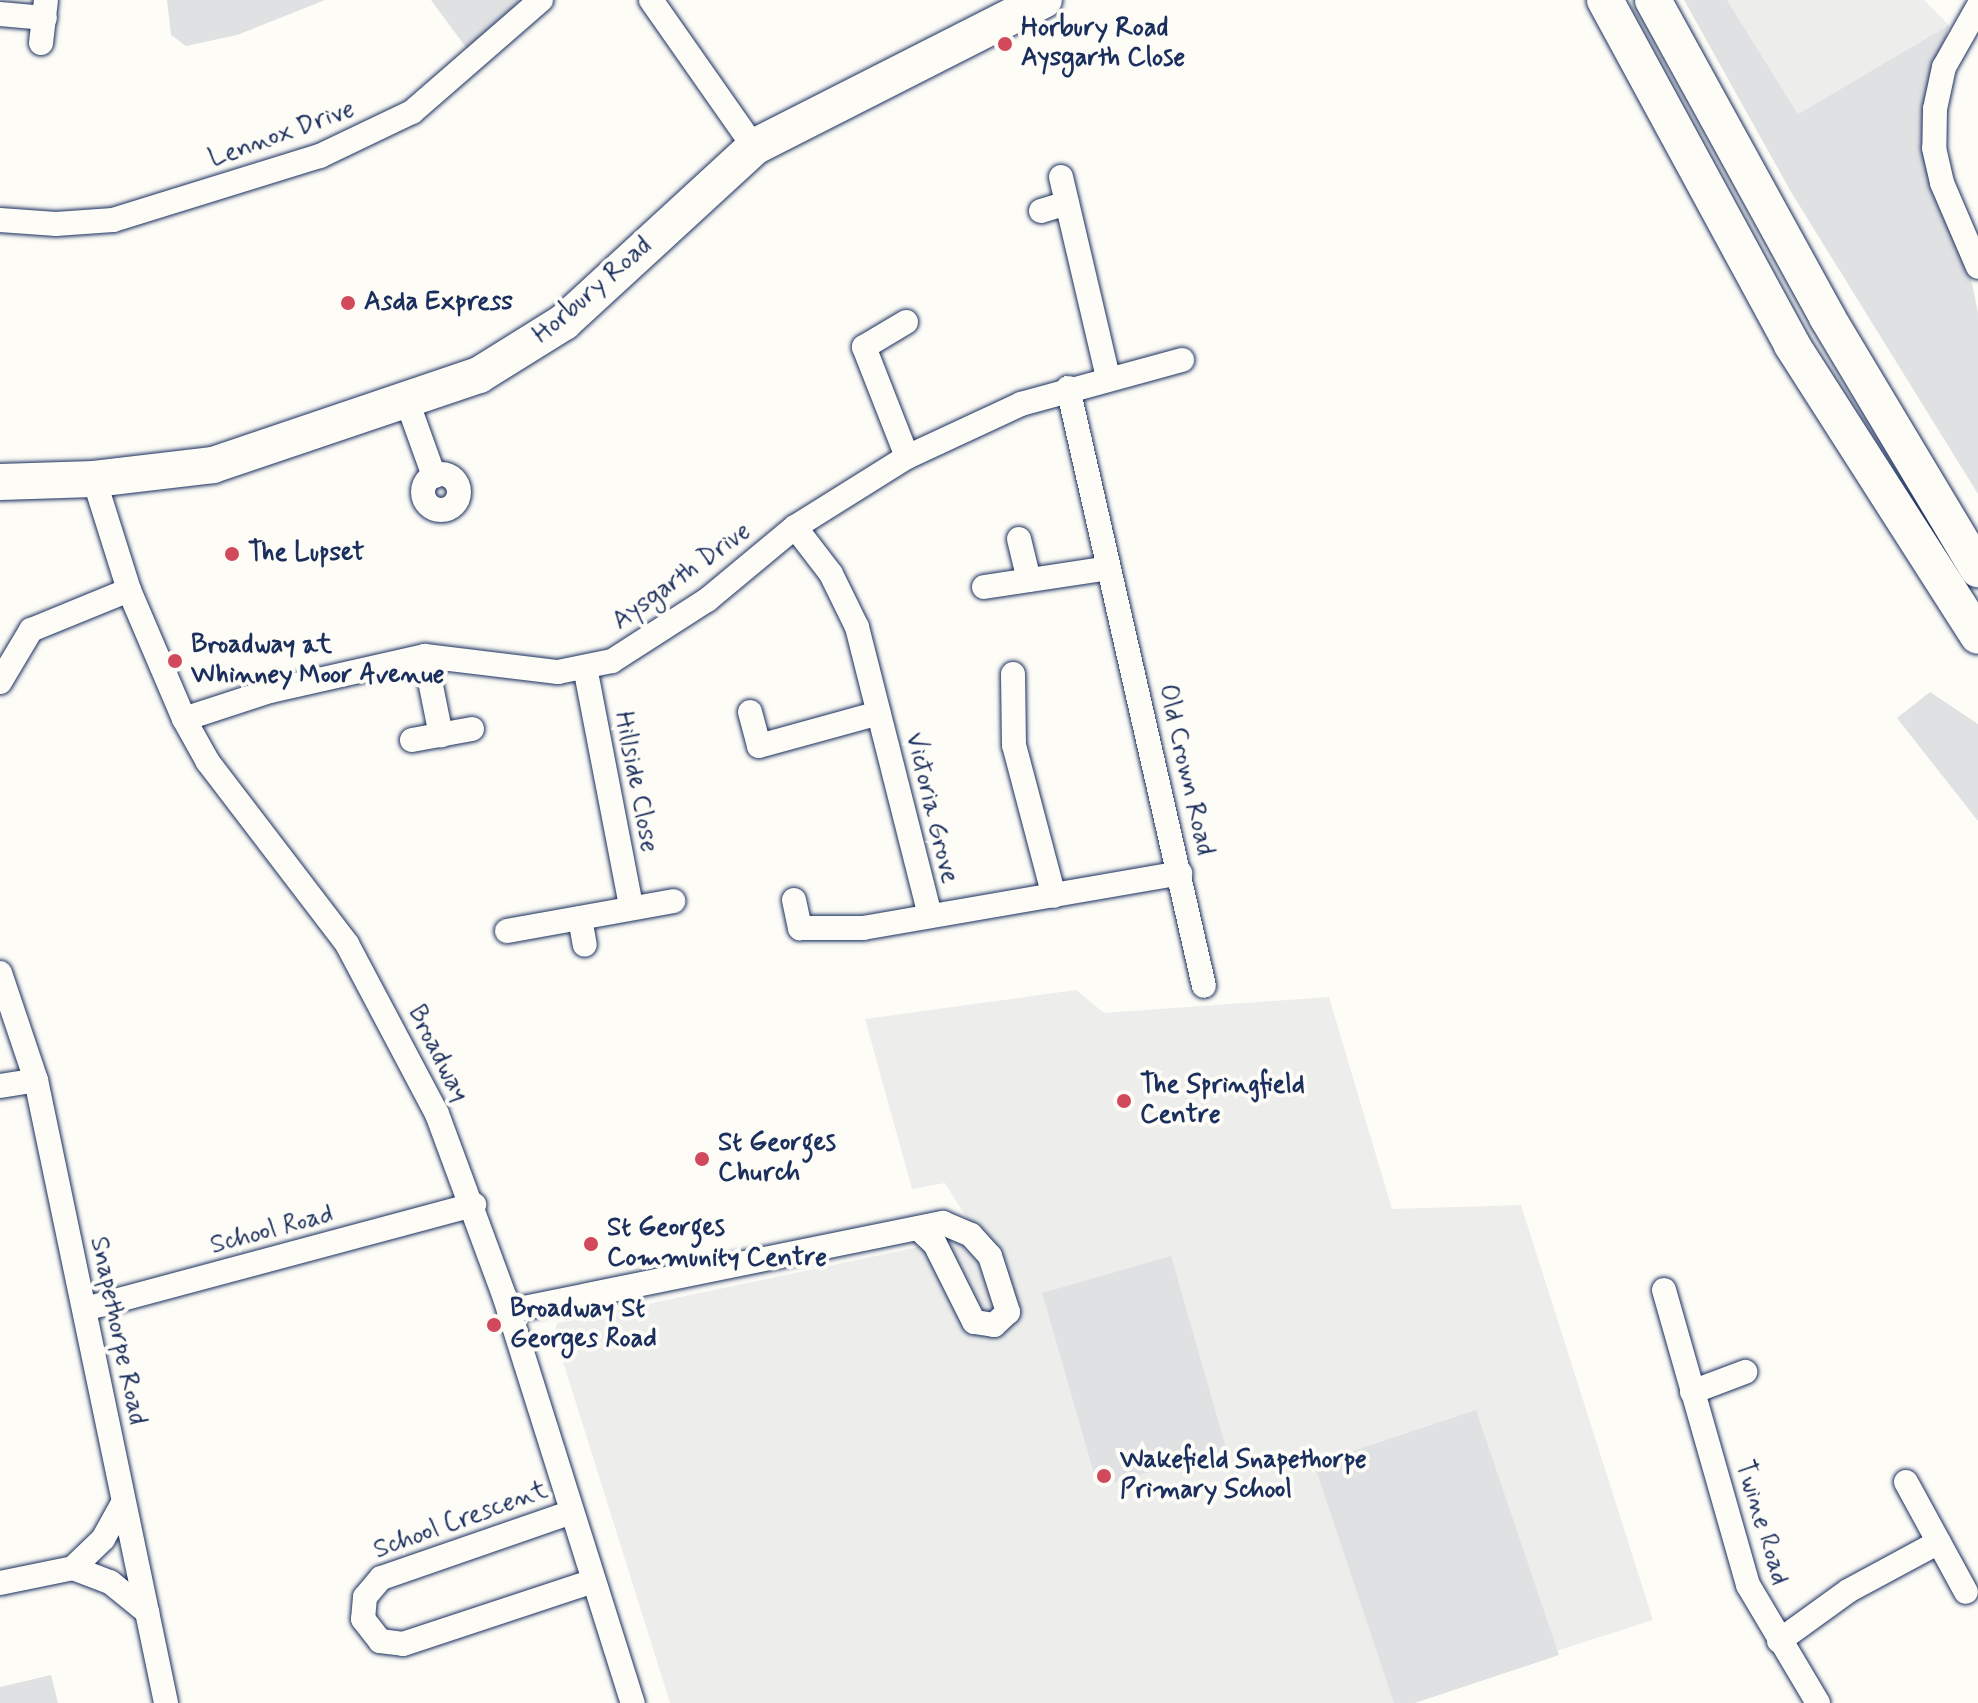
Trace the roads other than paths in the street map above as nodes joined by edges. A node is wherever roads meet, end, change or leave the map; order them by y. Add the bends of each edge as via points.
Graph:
1 (541, 0) edge
2 (651, 0) edge
3 (1044, 0) edge
4 (1605, 0) edge
5 (1653, 0) edge
6 (1978, 7) edge
7 (46, 9) edge
8 (0, 14) edge
9 (41, 43) dead end
10 (754, 147) junction
11 (1061, 177) dead end
12 (1067, 203) junction
13 (1041, 211) dead end
14 (0, 220) edge
15 (1978, 267) edge
16 (906, 322) dead end
17 (1182, 360) dead end
18 (1108, 378) junction
19 (1068, 388) junction
20 (407, 401) junction
21 (907, 457) junction
22 (434, 476) dead end
23 (94, 479) junction
24 (0, 482) edge
25 (795, 527) junction
26 (1019, 539) dead end
27 (1109, 568) junction
28 (1978, 569) edge
29 (1029, 580) junction
30 (984, 587) dead end
31 (129, 590) junction
32 (1978, 636) edge
33 (425, 656) junction
34 (585, 667) junction
35 (1013, 674) dead end
36 (0, 682) edge
37 (750, 712) dead end
38 (879, 713) junction
39 (184, 719) junction
40 (472, 729) dead end
41 (441, 735) junction
42 (412, 740) dead end
43 (1180, 873) junction
44 (1054, 896) junction
45 (794, 900) dead end
46 (673, 901) dead end
47 (631, 907) junction
48 (930, 916) junction
49 (580, 918) junction
50 (507, 931) dead end
51 (585, 945) dead end
52 (0, 973) edge
53 (1204, 986) dead end
54 (36, 1080) junction
55 (0, 1086) edge
56 (474, 1205) junction
57 (918, 1228) dead end
58 (1664, 1290) dead end
59 (85, 1309) junction
60 (509, 1311) junction
61 (1745, 1372) dead end
62 (1692, 1392) junction
63 (1906, 1482) dead end
64 (123, 1503) junction
65 (572, 1512) junction
66 (1939, 1542) junction
67 (73, 1568) junction
68 (594, 1581) junction
69 (0, 1583) edge
70 (1966, 1592) dead end
71 (147, 1612) junction
72 (1779, 1641) junction
73 (166, 1703) edge
74 (633, 1703) edge
75 (1818, 1703) edge

1 - 14 street, Lennox Drive via 412,112 320,156 113,220
2 - 10 street
3 - 10 highway, Horbury Road
4 - 32 highway via 1792,345
5 - 28 highway via 1827,317
6 - 15 street via 1944,67 1934,148 1942,183
7 - 8 street
7 - 9 street
10 - 20 highway, Horbury Road via 564,322 479,375
11 - 12 street
12 - 13 street
12 - 18 street
16 - 21 street via 864,347
17 - 18 street, Aysgarth Drive
18 - 19 street, Aysgarth Drive
19 - 21 street, Aysgarth Drive via 968,426
19 - 27 street, Old Crown Road
20 - 22 street
20 - 23 highway, Horbury Road via 213,465
21 - 25 street, Aysgarth Drive
23 - 24 highway, Horbury Road
23 - 31 street, Broadway
25 - 34 street, Aysgarth Drive via 707,600 637,647
25 - 38 street, Victoria Grove via 831,574 857,627
26 - 29 street
27 - 29 street
27 - 43 street, Old Crown Road
29 - 30 street
31 - 36 street via 31,630
31 - 39 street, Broadway
33 - 34 street, Aysgarth Drive via 468,657 527,671
33 - 39 street, Aysgarth Drive via 270,691
33 - 41 street
34 - 47 street, Hillside Close
35 - 44 street via 1014,745
37 - 38 street, Victoria Grove via 759,746
38 - 48 street, Victoria Grove
39 - 56 street, Broadway via 241,808 347,944 437,1114
40 - 41 street
41 - 42 street
43 - 44 street, Victoria Grove
43 - 53 street, Old Crown Road
44 - 48 street, Victoria Grove
45 - 48 street, Victoria Grove via 800,928 863,928
46 - 47 street
47 - 49 street
49 - 50 street
49 - 51 street
52 - 54 street, Snapethorpe Road
54 - 55 street
54 - 59 street, Snapethorpe Road
56 - 59 street, School Road
56 - 60 street, Broadway
57 - 60 street
58 - 62 street, Twine Road
59 - 64 street, Snapethorpe Road
60 - 65 street, Broadway
61 - 62 street
62 - 72 street, Twine Road via 1748,1585
63 - 66 street
64 - 67 street via 103,1539
64 - 71 street, Snapethorpe Road
65 - 68 street, Broadway
65 - 68 street, School Crescent via 381,1578 365,1597 363,1619 380,1641 403,1644
66 - 70 street
66 - 72 street via 1848,1591
67 - 69 street
67 - 71 street via 110,1582
68 - 74 street, Broadway
71 - 73 street, Snapethorpe Road
72 - 75 street, Twine Road

